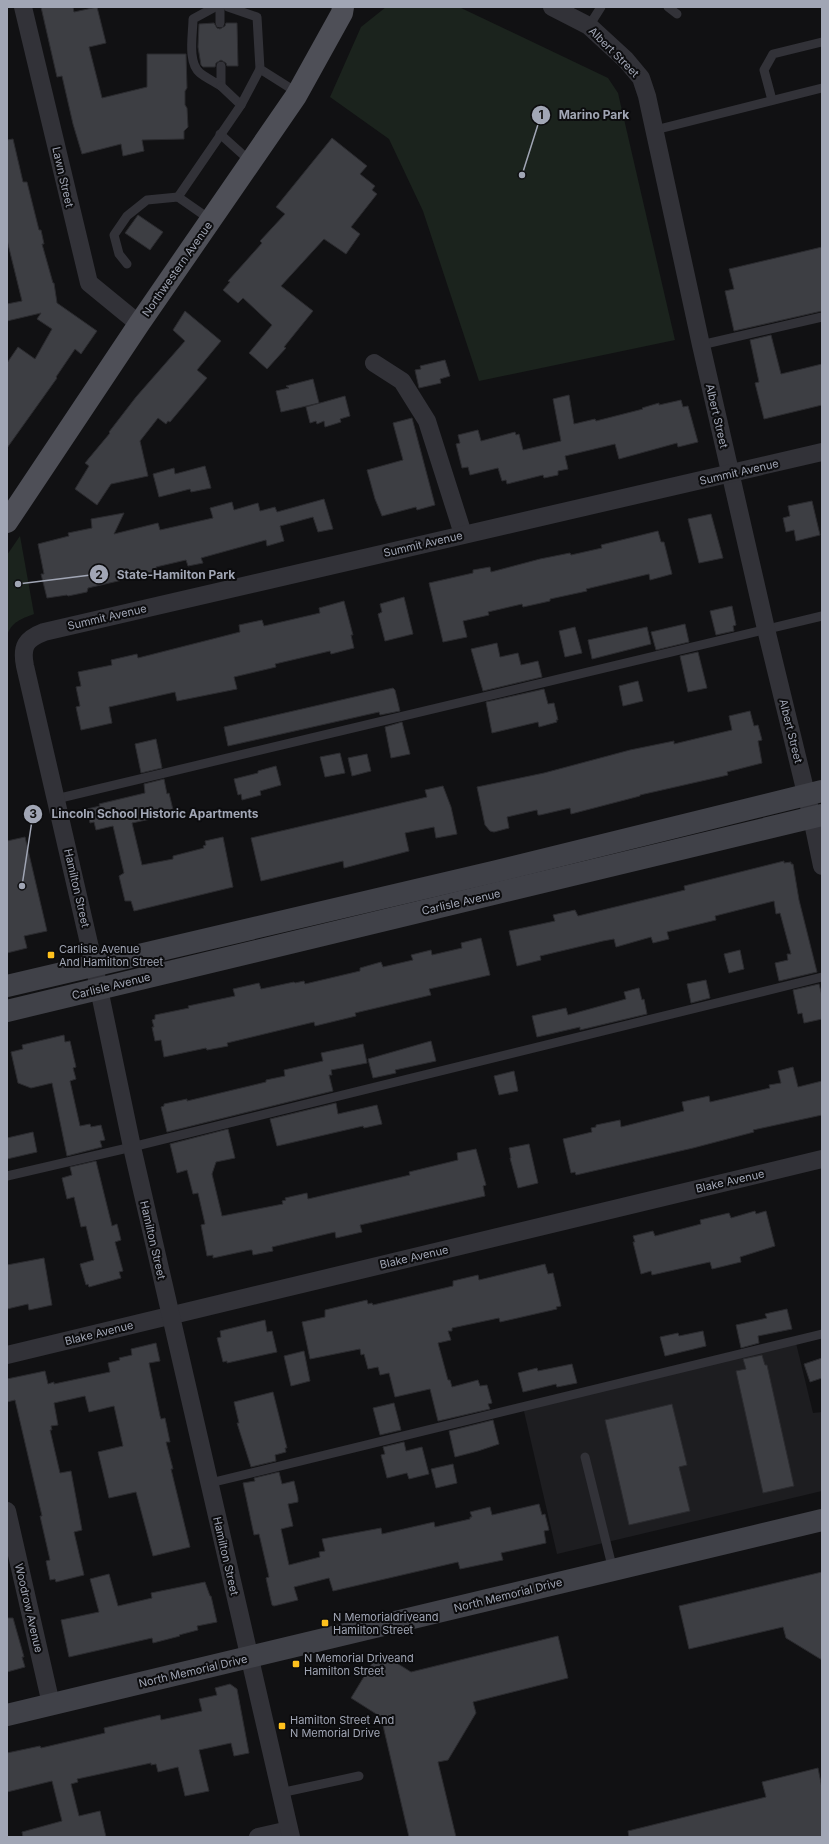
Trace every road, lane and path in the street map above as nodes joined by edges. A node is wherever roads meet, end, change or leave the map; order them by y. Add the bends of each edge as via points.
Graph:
1 (23, 7) edge
2 (215, 7) edge
3 (220, 7) edge
4 (228, 7) edge
5 (552, 7) edge
6 (600, 7) edge
7 (668, 7) edge
8 (345, 9) edge
9 (677, 14) dead end
10 (220, 23) dead end
11 (589, 26) junction
12 (822, 42) edge
13 (221, 66) dead end
14 (260, 69) junction
15 (222, 86) junction
16 (822, 88) edge
17 (298, 93) junction
18 (772, 100) junction
19 (241, 105) junction
20 (655, 130) junction
21 (220, 134) junction
22 (251, 162) junction
23 (178, 197) junction
24 (211, 220) junction
25 (127, 264) dead end
26 (822, 317) edge
27 (139, 324) junction
28 (701, 346) junction
29 (374, 363) dead end
30 (822, 452) edge
31 (730, 474) junction
32 (7, 522) edge
33 (463, 534) junction
34 (822, 616) edge
35 (766, 629) junction
36 (27, 643) joint
37 (814, 793) edge
38 (56, 799) junction
39 (817, 816) edge
40 (822, 866) edge
41 (493, 872) junction
42 (498, 894) junction
43 (94, 965) junction
44 (822, 977) edge
45 (7, 986) edge
46 (100, 989) junction
47 (7, 1011) edge
48 (132, 1147) junction
49 (822, 1159) edge
50 (7, 1176) edge
51 (171, 1315) junction
52 (822, 1334) edge
53 (7, 1355) edge
54 (585, 1458) dead end
55 (210, 1483) junction
56 (7, 1511) edge
57 (822, 1520) edge
58 (614, 1570) junction
59 (249, 1657) junction
60 (51, 1704) junction
61 (7, 1715) edge
62 (358, 1776) dead end
63 (280, 1793) junction
64 (290, 1833) edge
65 (258, 1837) edge

1 - 27 street, Lawn Street via 89,283
2 - 15 lane via 193,19 193,58 200,73
3 - 10 lane
4 - 14 lane via 257,17
5 - 11 street, Albert Street
6 - 11 lane
7 - 9 lane
8 - 17 main road, Northwestern Avenue
11 - 20 street, Albert Street via 626,60 641,78
12 - 18 lane via 773,54 764,70
13 - 15 lane
14 - 17 lane
14 - 19 lane
15 - 19 lane
16 - 18 lane
17 - 22 main road, Northwestern Avenue
18 - 20 lane
19 - 21 lane
20 - 28 street, Albert Street
21 - 22 lane
21 - 23 lane
22 - 24 main road, Northwestern Avenue
23 - 24 lane
23 - 25 lane via 147,200 127,216 114,235 119,254
24 - 27 main road, Northwestern Avenue
26 - 28 lane
27 - 32 main road, Northwestern Avenue
28 - 31 street, Albert Street
29 - 33 street via 402,381 427,421
30 - 31 street, Summit Avenue
31 - 33 street, Summit Avenue
31 - 35 street, Albert Street
33 - 36 street, Summit Avenue via 44,632 33,636
34 - 35 lane
35 - 37 street, Albert Street
35 - 38 lane
36 - 38 street, Hamilton Street via 23,653
37 - 39 street, Albert Street
37 - 41 street, Carlisle Avenue
38 - 43 street, Hamilton Street
39 - 40 street, Albert Street
39 - 42 street, Carlisle Avenue
41 - 42 street
41 - 43 street, Carlisle Avenue
42 - 46 street, Carlisle Avenue
43 - 45 street, Carlisle Avenue
43 - 46 street, Hamilton Street
44 - 48 lane
46 - 47 street, Carlisle Avenue
46 - 48 street, Hamilton Street
48 - 50 lane
48 - 51 street, Hamilton Street
49 - 51 street, Blake Avenue
51 - 53 street, Blake Avenue
51 - 55 street, Hamilton Street
52 - 55 lane
54 - 58 lane
55 - 59 street, Hamilton Street
56 - 60 street, Woodrow Avenue
57 - 58 street, North Memorial Drive
58 - 59 street, North Memorial Drive
59 - 60 street, North Memorial Drive
59 - 63 street, Hamilton Street
60 - 61 street, North Memorial Drive
62 - 63 lane
63 - 64 street, Hamilton Street
64 - 65 street

